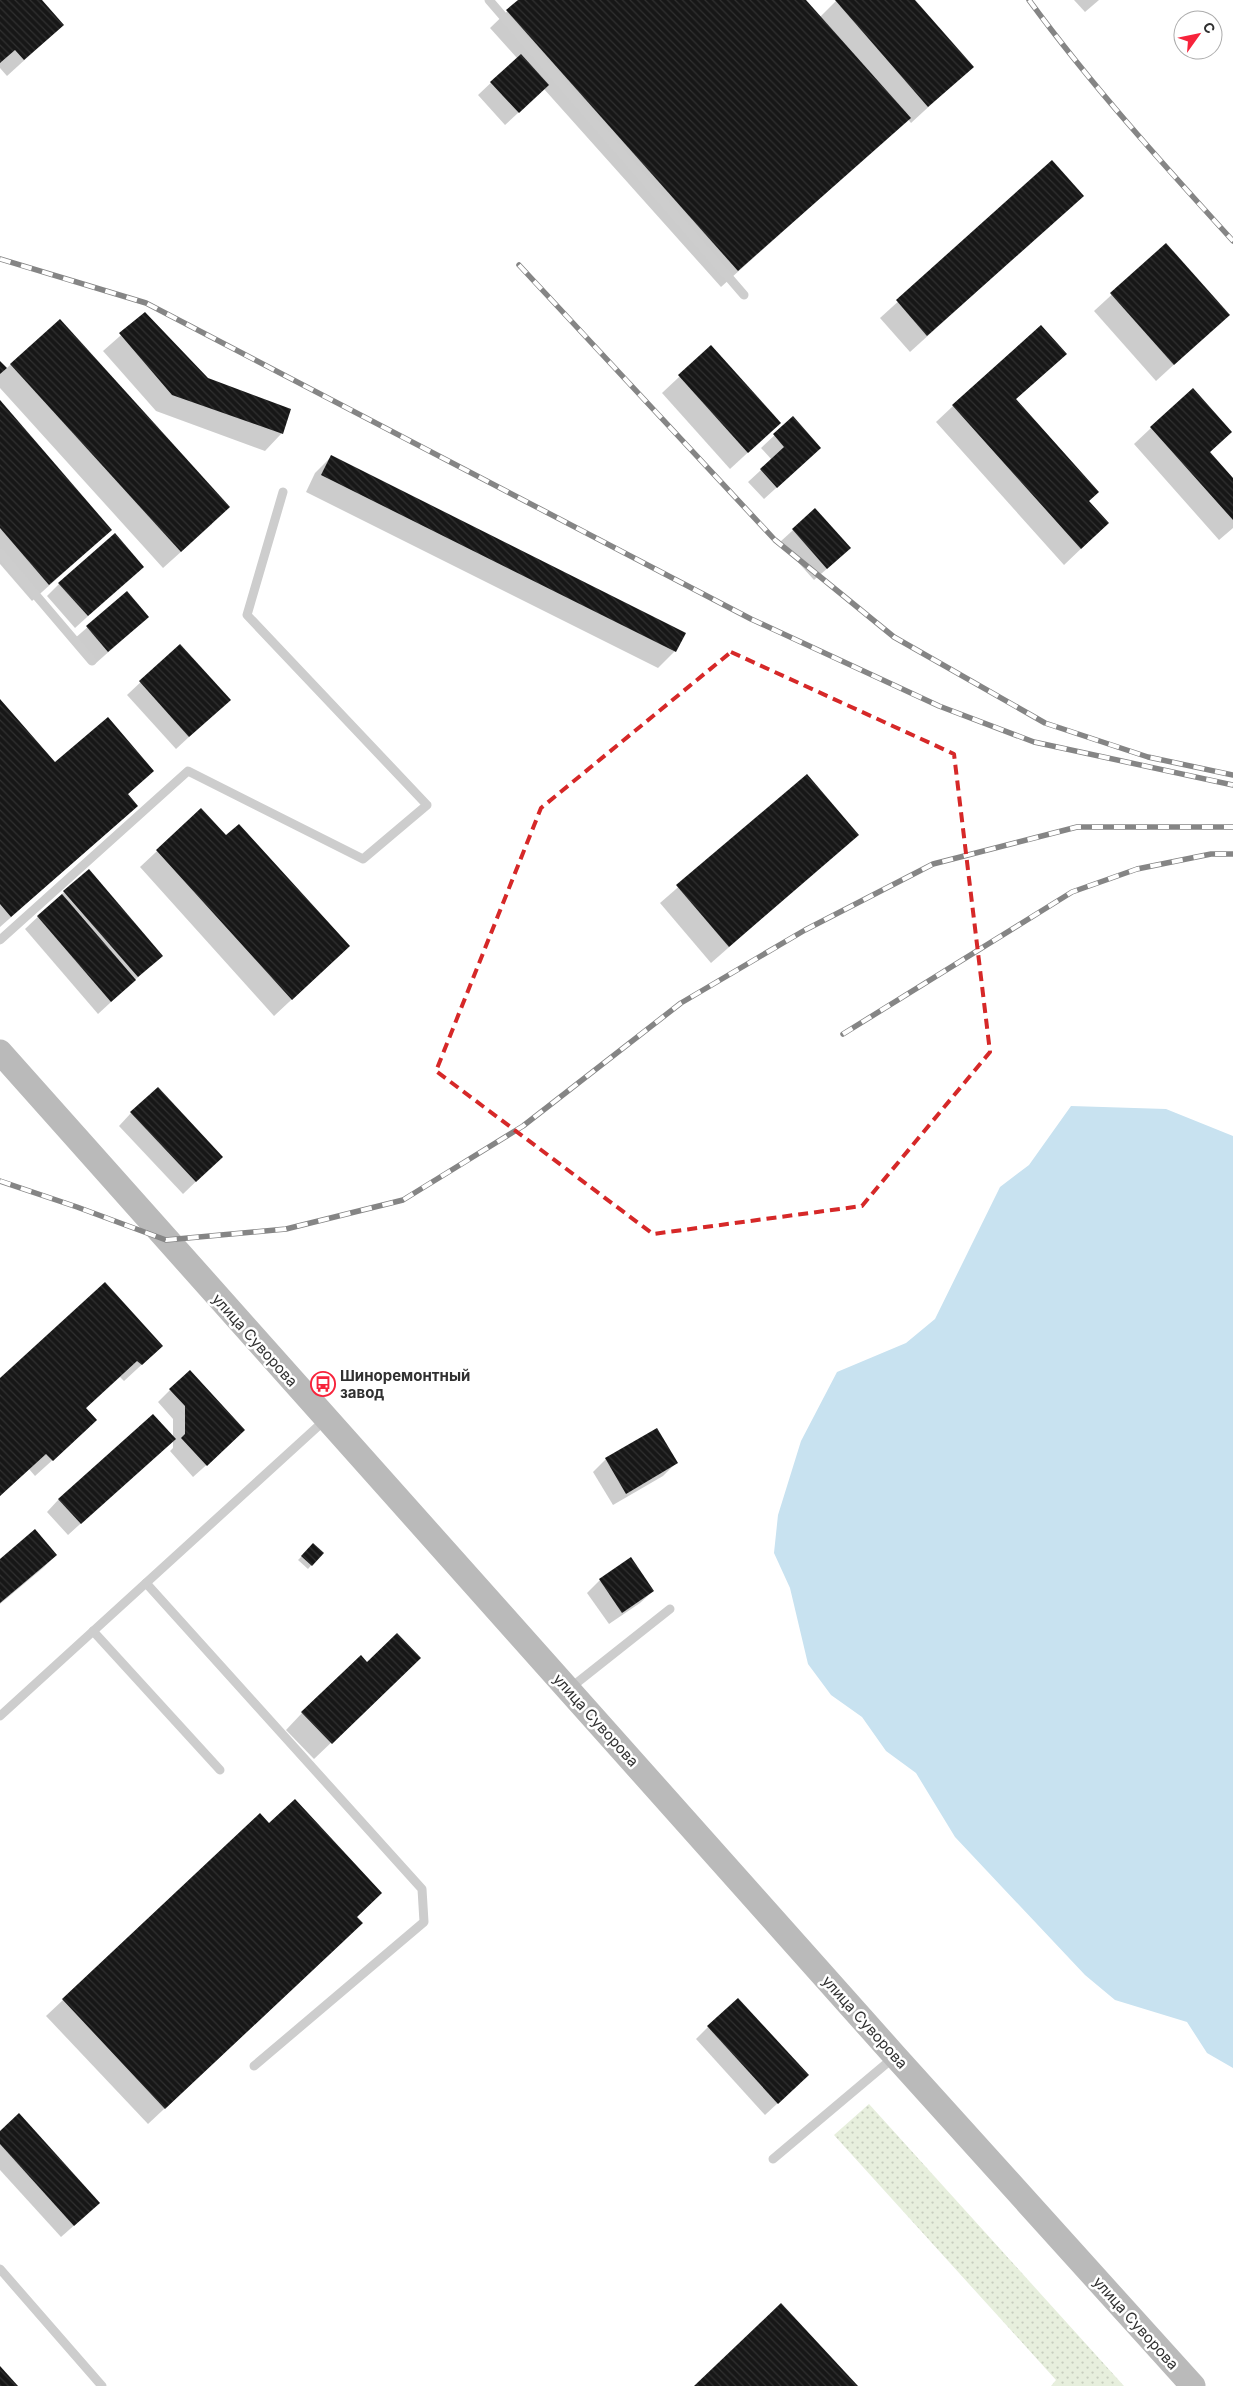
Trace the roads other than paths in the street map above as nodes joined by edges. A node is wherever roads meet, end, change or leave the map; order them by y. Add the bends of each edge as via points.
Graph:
1 (489, 0) edge
2 (744, 295) dead end
3 (283, 492) dead end
4 (0, 553) edge
5 (92, 661) dead end
6 (0, 940) edge
7 (0, 1052) edge
8 (326, 1418) junction
9 (146, 1583) junction
10 (670, 1609) dead end
11 (93, 1631) junction
12 (568, 1689) junction
13 (0, 1716) edge
14 (220, 1770) dead end
15 (895, 2056) junction
16 (254, 2066) dead end
17 (774, 2159) dead end
18 (0, 2269) edge
19 (102, 2386) edge
20 (1193, 2386) edge

1 - 2 lane
3 - 6 lane via 247,615 427,805 363,860 188,771
4 - 5 lane
7 - 8 main road, улица Суворова
8 - 9 lane
8 - 12 main road, улица Суворова
9 - 11 lane
9 - 16 lane via 422,1889 424,1922
10 - 12 lane
11 - 13 lane
11 - 14 lane
12 - 15 main road, улица Суворова
15 - 17 lane
15 - 20 main road, улица Суворова
18 - 19 lane

